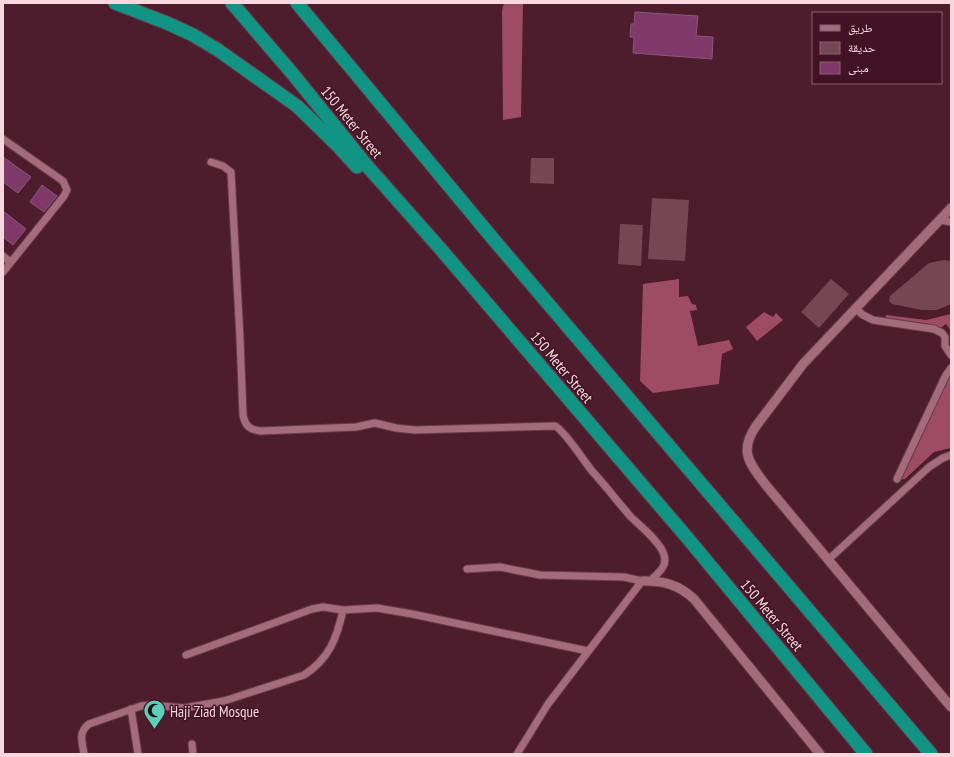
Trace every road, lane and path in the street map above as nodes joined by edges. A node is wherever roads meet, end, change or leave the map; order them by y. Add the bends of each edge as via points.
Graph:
1 (115, 3) edge
2 (232, 3) edge
3 (297, 3) edge
4 (308, 3) edge
5 (337, 51) junction
6 (3, 139) edge
7 (211, 162) dead end
8 (951, 208) edge
9 (940, 220) junction
10 (951, 222) edge
11 (438, 246) junction
12 (3, 256) edge
13 (10, 262) junction
14 (3, 272) edge
15 (855, 308) junction
16 (951, 355) edge
17 (951, 368) edge
18 (951, 455) edge
19 (897, 479) dead end
20 (828, 560) junction
21 (467, 569) dead end
22 (651, 580) junction
23 (642, 581) junction
24 (343, 610) junction
25 (588, 652) junction
26 (186, 654) dead end
27 (951, 707) edge
28 (131, 709) junction
29 (192, 744) dead end
30 (84, 754) edge
31 (138, 754) edge
32 (193, 754) edge
33 (517, 754) edge
34 (820, 754) edge
35 (866, 754) edge
36 (931, 754) edge

1 - 11 highway via 194,36 275,89 319,127 388,199
2 - 11 highway, 150 Meter Street via 368,167
3 - 5 highway, 150 Meter Street
4 - 5 highway
5 - 36 highway, 150 Meter Street via 494,240
6 - 13 street via 63,181 67,190
7 - 22 street via 231,172 243,415 248,428 261,431 356,427 375,423 408,430 555,426 662,549 664,566
8 - 9 street
9 - 10 street
9 - 15 street
11 - 35 highway, 150 Meter Street via 690,541
12 - 13 street
13 - 14 street
15 - 16 street via 873,320 934,329 942,333 945,346
15 - 20 street via 798,370 749,436 747,448 749,460 762,480
17 - 19 street
18 - 20 street via 929,467
20 - 27 street
21 - 23 street via 500,567 540,575 624,577
22 - 23 street
22 - 34 street via 670,584 694,599
23 - 25 street
24 - 25 street via 377,608 405,612
24 - 26 street via 323,607 312,609
24 - 28 street via 339,631 332,646 320,662 304,675 224,701 184,708 150,705
25 - 33 street via 548,704
28 - 30 street via 89,724 83,729 81,735
28 - 31 street
29 - 32 street

